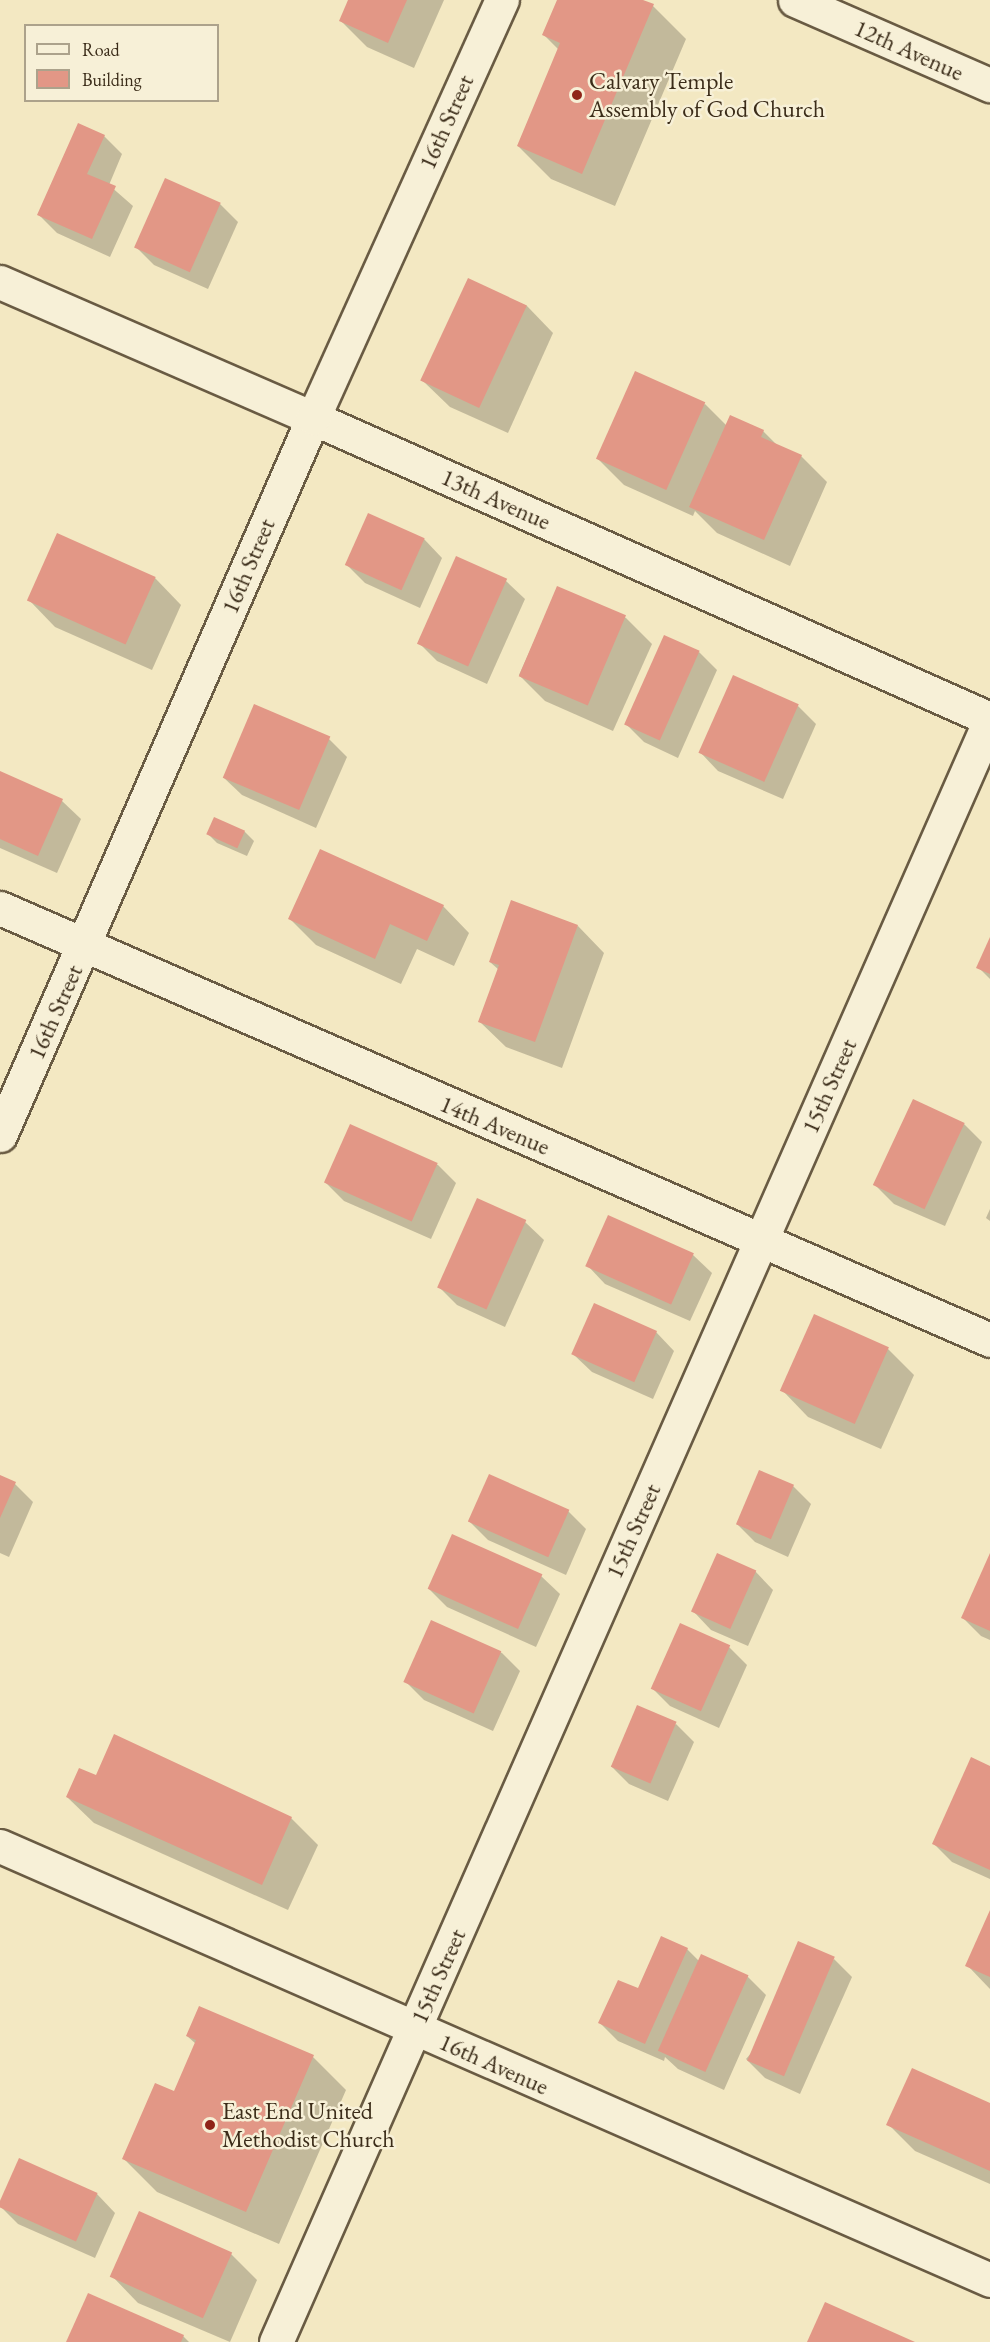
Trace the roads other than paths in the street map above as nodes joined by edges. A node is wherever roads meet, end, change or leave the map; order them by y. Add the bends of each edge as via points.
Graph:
1 (502, 0) edge
2 (795, 0) edge
3 (990, 85) edge
4 (0, 282) edge
5 (313, 418) junction
6 (990, 720) edge
7 (0, 908) edge
8 (84, 946) junction
9 (0, 1135) edge
10 (760, 1240) junction
11 (990, 1340) edge
12 (0, 1846) edge
13 (415, 2030) junction
14 (990, 2280) edge
15 (276, 2342) edge

1 - 5 street, 16th Street
2 - 3 street, 12th Avenue
4 - 5 street, 13th Avenue
5 - 6 street, 13th Avenue
5 - 8 street, 16th Street
6 - 10 street, 15th Street
7 - 8 street, 14th Avenue
8 - 9 street, 16th Street
8 - 10 street, 14th Avenue
10 - 11 street, 14th Avenue
10 - 13 street, 15th Street
12 - 13 street, 16th Avenue
13 - 14 street, 16th Avenue
13 - 15 street, 15th Street

